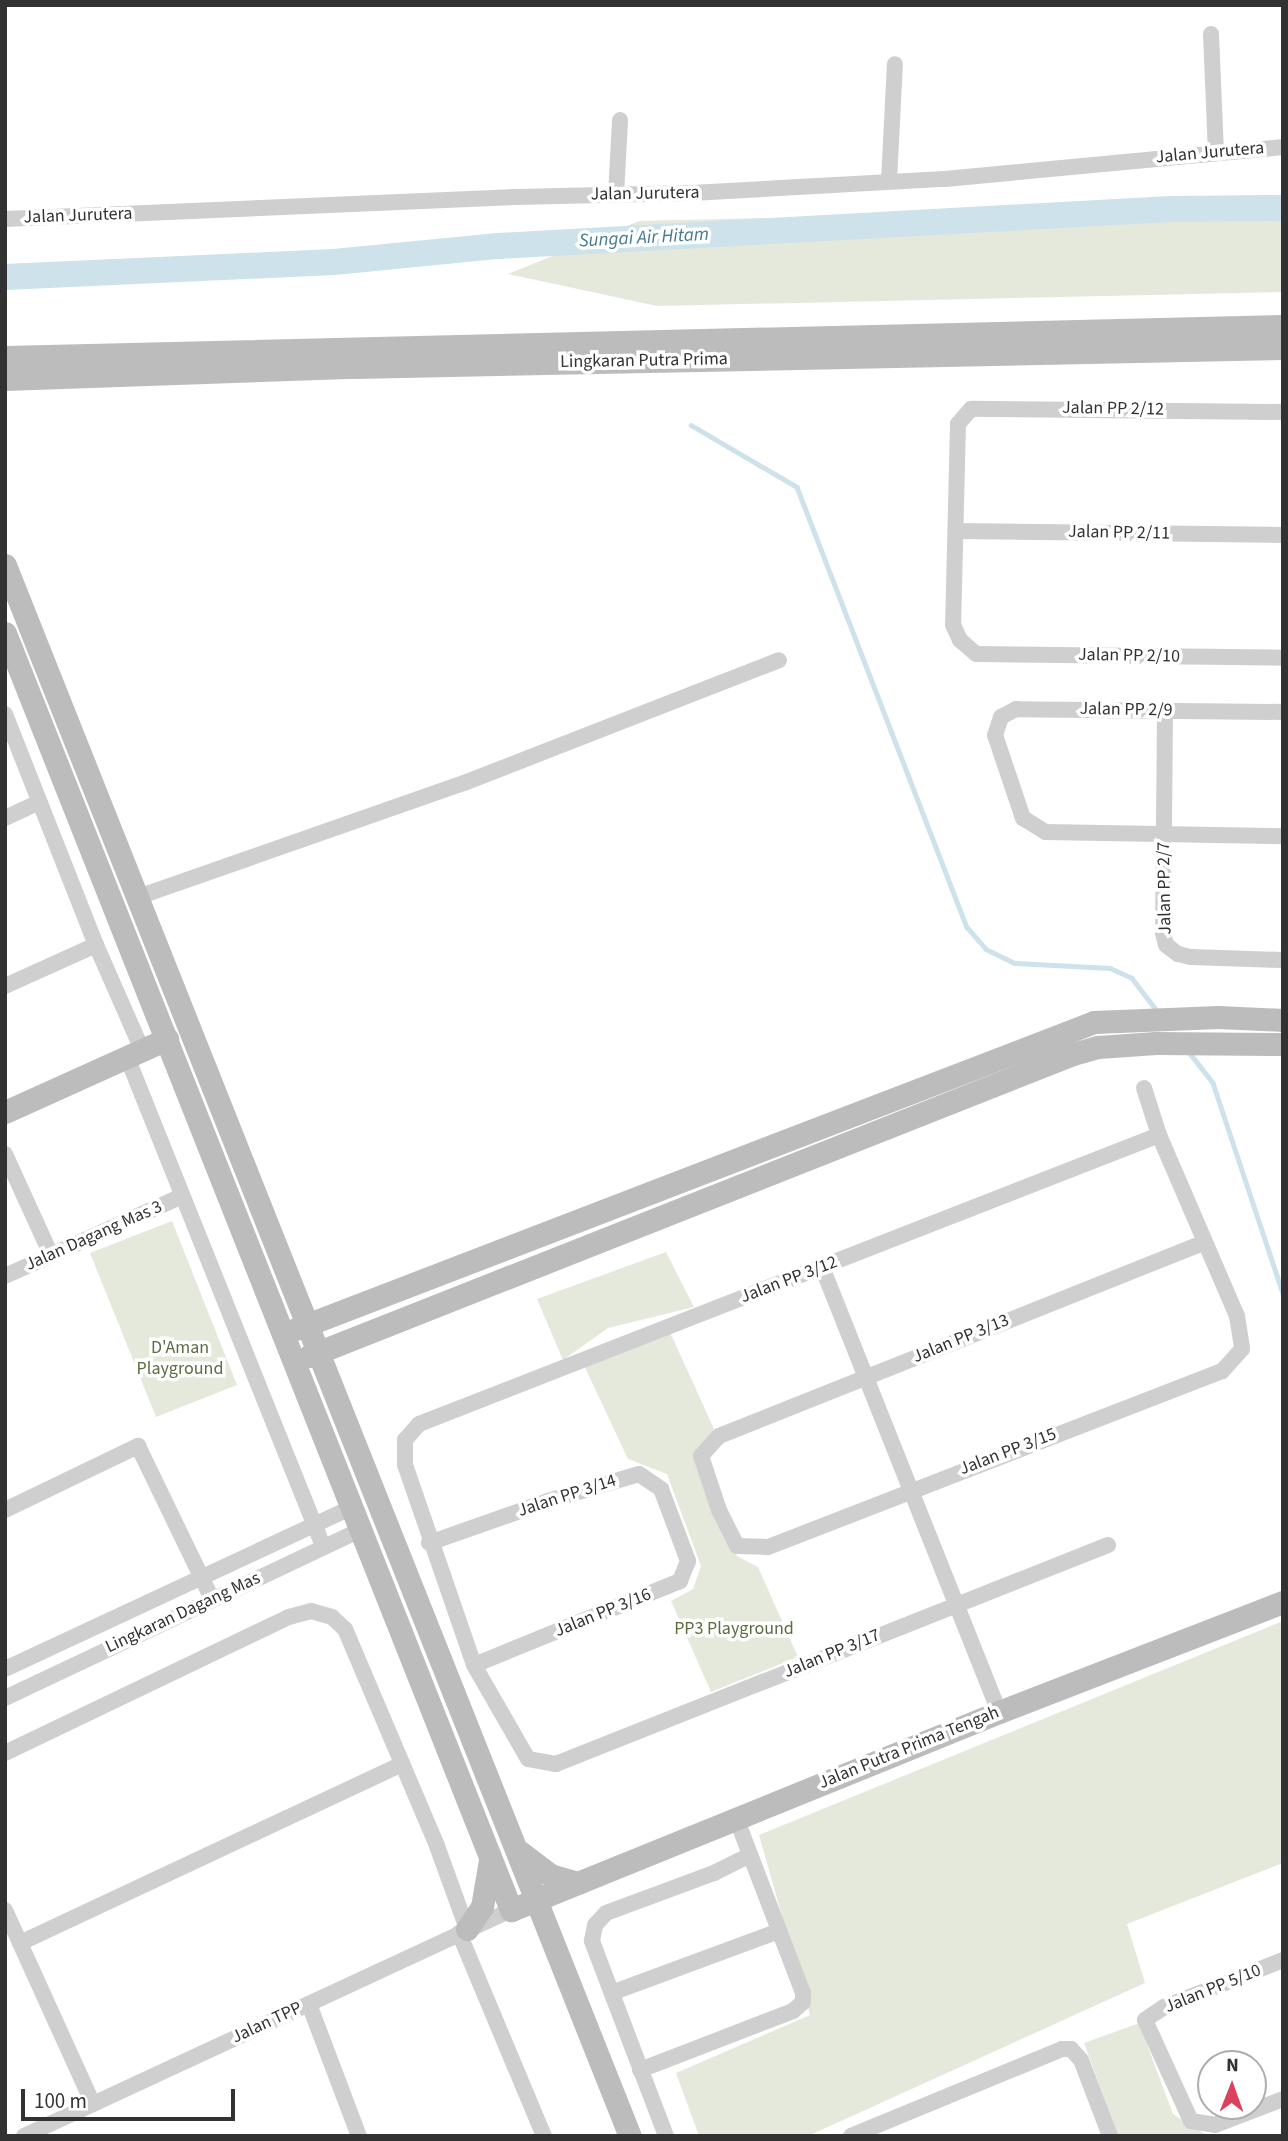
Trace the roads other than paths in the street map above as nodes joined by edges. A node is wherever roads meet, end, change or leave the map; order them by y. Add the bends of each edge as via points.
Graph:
1 (1212, 34) dead end
2 (895, 64) dead end
3 (620, 120) dead end
4 (1283, 147) edge
5 (1216, 151) junction
6 (889, 181) junction
7 (617, 195) junction
8 (5, 219) edge
9 (1283, 327) edge
10 (1283, 348) edge
11 (5, 357) edge
12 (5, 379) edge
13 (1283, 412) edge
14 (956, 531) junction
15 (1283, 535) edge
16 (5, 565) edge
17 (5, 633) edge
18 (1283, 658) edge
19 (779, 660) dead end
20 (1165, 710) junction
21 (1283, 712) edge
22 (5, 714) edge
23 (40, 802) junction
24 (5, 818) edge
25 (1164, 834) junction
26 (1283, 836) edge
27 (138, 897) junction
28 (96, 945) junction
29 (1283, 960) edge
30 (5, 986) edge
31 (1283, 1020) edge
32 (167, 1039) junction
33 (1283, 1044) edge
34 (134, 1054) junction
35 (1144, 1088) dead end
36 (5, 1112) edge
37 (1159, 1135) junction
38 (5, 1154) edge
39 (182, 1196) junction
40 (1203, 1243) junction
41 (51, 1255) junction
42 (822, 1267) junction
43 (5, 1276) edge
44 (294, 1285) junction
45 (351, 1308) junction
46 (309, 1324) junction
47 (284, 1334) junction
48 (358, 1336) junction
49 (320, 1351) junction
50 (294, 1362) junction
51 (866, 1377) junction
52 (336, 1390) junction
53 (911, 1490) junction
54 (352, 1507) junction
55 (5, 1510) edge
56 (314, 1524) junction
57 (676, 1529) joint
58 (361, 1530) junction
59 (429, 1543) junction
60 (1108, 1545) dead end
61 (323, 1546) junction
62 (768, 1547) joint
63 (200, 1575) junction
64 (212, 1599) junction
65 (1283, 1602) edge
66 (956, 1605) junction
67 (474, 1665) junction
68 (5, 1669) edge
69 (5, 1698) edge
70 (999, 1712) junction
71 (5, 1753) edge
72 (402, 1764) junction
73 (736, 1818) junction
74 (517, 1850) junction
75 (750, 1855) junction
76 (490, 1858) junction
77 (578, 1883) junction
78 (537, 1899) junction
79 (5, 1910) edge
80 (511, 1910) junction
81 (463, 1931) junction
82 (779, 1931) junction
83 (20, 1943) junction
84 (555, 1945) junction
85 (1283, 1960) edge
86 (614, 1992) junction
87 (309, 2004) junction
88 (640, 2070) junction
89 (1283, 2099) edge
90 (93, 2104) junction
91 (24, 2136) edge
92 (359, 2136) edge
93 (544, 2136) edge
94 (630, 2136) edge
95 (666, 2136) edge
96 (851, 2136) edge
97 (1110, 2136) edge

1 - 5 street
2 - 6 street
3 - 7 street
4 - 5 street, Jalan Jurutera
5 - 6 street, Jalan Jurutera
6 - 7 street, Jalan Jurutera
7 - 8 street, Jalan Jurutera
9 - 11 main road, Lingkaran Putra Prima
10 - 12 main road, Lingkaran Putra Prima via 395,366
13 - 14 street, Jalan PP 2/12 via 984,408 966,413 958,432
14 - 15 street, Jalan PP 2/11
14 - 18 street, Jalan PP 2/10 via 953,625 960,640 976,654
16 - 27 main road
17 - 32 main road
19 - 27 street via 464,783
20 - 21 street, Jalan PP 2/9
20 - 25 street, Jalan PP 2/7
20 - 25 street, Jalan PP 2/9 via 1016,709 1007,711 996,724 998,745 1023,818 1045,832
22 - 23 street
23 - 24 street
23 - 28 street
25 - 26 street
25 - 29 street, Jalan PP 2/7 via 1166,945 1191,957
27 - 44 main road
28 - 30 street
28 - 34 street
31 - 45 main road via 1218,1017 1094,1022
32 - 34 main road
32 - 47 main road
33 - 48 main road via 1156,1043 1098,1047 1073,1054
34 - 36 main road
34 - 39 street
35 - 37 street
37 - 40 street
37 - 42 street, Jalan PP 3/12
38 - 41 street
39 - 41 street, Jalan Dagang Mas 3
39 - 56 street
40 - 51 street, Jalan PP 3/13
40 - 53 street, Jalan PP 3/15 via 1237,1316 1242,1349 1222,1371
41 - 43 street, Jalan Dagang Mas 3
42 - 51 street
42 - 59 street, Jalan PP 3/12 via 419,1424 405,1440 405,1465
44 - 45 main road via 331,1306
44 - 46 main road
45 - 46 main road
46 - 47 main road
46 - 49 main road
47 - 50 main road
48 - 49 main road
48 - 52 main road via 341,1365
49 - 50 main road
49 - 52 main road
50 - 54 main road
51 - 53 street
51 - 62 street, Jalan PP 3/13 via 719,1436 701,1456 737,1546
52 - 74 main road
53 - 62 street, Jalan PP 3/15
53 - 66 street
54 - 56 street, Lingkaran Dagang Mas
54 - 58 main road
55 - 63 street via 138,1446
56 - 61 street
56 - 63 street, Lingkaran Dagang Mas
57 - 59 street, Jalan PP 3/14 via 661,1489 639,1474
57 - 67 street, Jalan PP 3/16 via 688,1561 680,1581
58 - 61 street, Lingkaran Dagang Mas
58 - 76 main road
59 - 67 street
60 - 66 street, Jalan PP 3/17
61 - 64 street, Lingkaran Dagang Mas
63 - 64 street
63 - 68 street, Lingkaran Dagang Mas
64 - 69 street, Lingkaran Dagang Mas
65 - 70 main road, Jalan Putra Prima Tengah
66 - 67 street, Jalan PP 3/17 via 556,1764 528,1759
66 - 70 street
70 - 73 main road, Jalan Putra Prima Tengah
71 - 72 street via 289,1617 311,1611 332,1616 345,1629
72 - 81 street
72 - 83 street
73 - 75 street
73 - 77 main road, Jalan Putra Prima Tengah
74 - 77 main road via 550,1875
74 - 78 main road
75 - 82 street
75 - 86 street via 606,1913 595,1925 592,1941
76 - 80 main road
76 - 81 main road via 482,1907
77 - 78 main road, Jalan Putra Prima Tengah
77 - 84 main road via 562,1903
78 - 80 main road, Jalan Putra Prima Tengah
78 - 84 main road
79 - 83 street
80 - 81 street, Jalan TPP
81 - 87 street, Jalan TPP
81 - 93 street
82 - 86 street
82 - 88 street via 803,2002 793,2011
83 - 90 street
84 - 94 main road
85 - 89 street, Jalan PP 5/10 via 1164,2007 1145,2020 1191,2120 1215,2125
86 - 88 street
87 - 90 street, Jalan TPP
87 - 92 street
88 - 95 street
90 - 91 street, Jalan TPP
96 - 97 street via 1062,2049 1071,2049 1080,2060

